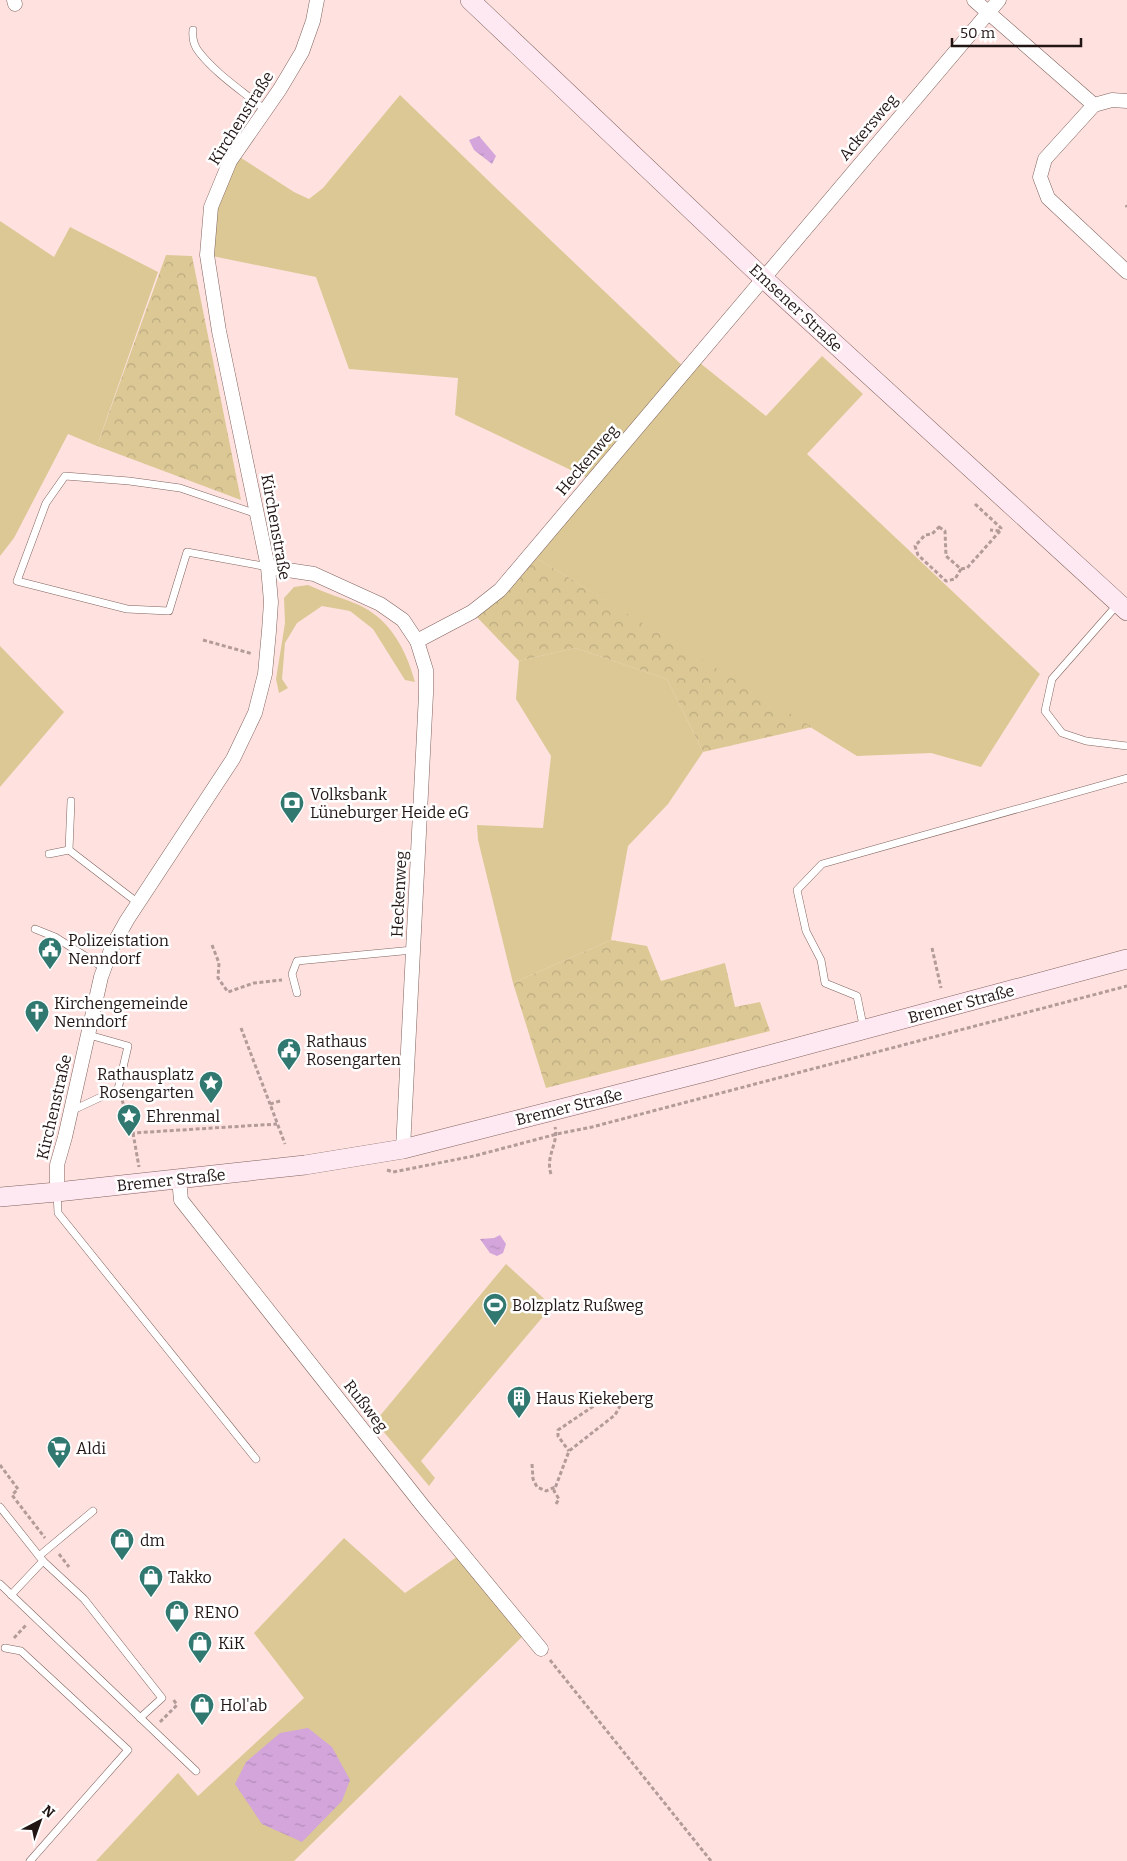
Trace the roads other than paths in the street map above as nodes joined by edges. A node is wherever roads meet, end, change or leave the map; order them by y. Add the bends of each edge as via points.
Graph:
1 (317, 0) edge
2 (470, 0) edge
3 (974, 0) edge
4 (999, 0) edge
5 (989, 12) junction
6 (192, 30) dead end
7 (1127, 101) edge
8 (1094, 106) junction
9 (265, 110) junction
10 (1127, 272) edge
11 (764, 278) junction
12 (257, 514) junction
13 (268, 567) junction
14 (1123, 607) edge
15 (417, 641) junction
16 (1127, 746) edge
17 (1127, 778) edge
18 (72, 801) dead end
19 (69, 850) junction
20 (49, 854) dead end
21 (138, 904) junction
22 (35, 929) dead end
23 (413, 950) junction
24 (1127, 959) edge
25 (104, 968) junction
26 (296, 993) dead end
27 (864, 1030) junction
28 (89, 1035) junction
29 (71, 1111) junction
30 (403, 1150) junction
31 (179, 1179) junction
32 (57, 1192) junction
33 (0, 1197) edge
34 (256, 1459) dead end
35 (0, 1507) edge
36 (93, 1512) dead end
37 (41, 1558) junction
38 (0, 1584) edge
39 (11, 1594) junction
40 (5, 1648) road end
41 (541, 1648) road end
42 (140, 1718) junction
43 (196, 1771) dead end
44 (30, 1861) edge

1 - 9 street, Kirchenstraße via 302,52
2 - 11 main road, Emsener Straße
3 - 5 street
4 - 5 street, Ackersweg
5 - 8 street
5 - 11 street, Ackersweg
6 - 9 lane via 199,52
7 - 8 street via 1112,100
8 - 10 street via 1045,159 1040,177 1048,198
9 - 12 street, Kirchenstraße via 230,161 211,207 207,255 219,331
11 - 14 main road, Emsener Straße
11 - 15 street, Heckenweg via 500,590 472,612
12 - 13 street, Kirchenstraße
12 - 13 lane via 180,488 65,476 46,503 17,581 127,609 169,611 187,552
13 - 15 street, Heckenweg via 314,574 380,604 403,620
13 - 21 street, Kirchenstraße via 271,602 265,674 255,713 233,759
14 - 16 lane via 1052,679 1045,711 1062,733 1086,741
15 - 23 street, Heckenweg via 426,670 426,694
17 - 27 lane via 822,864 797,890 806,931 820,960 825,983 857,996
18 - 19 lane
19 - 20 lane
19 - 21 lane
21 - 25 street, Kirchenstraße via 112,947
22 - 25 lane via 55,937
23 - 26 lane via 297,961 292,974
23 - 30 street, Heckenweg
24 - 27 main road, Bremer Straße
25 - 28 street, Kirchenstraße
27 - 30 main road, Bremer Straße
28 - 29 street, Kirchenstraße
28 - 29 lane via 128,1046 118,1089
29 - 32 street, Kirchenstraße via 57,1165
30 - 31 main road, Bremer Straße
31 - 32 main road, Bremer Straße
31 - 41 street, Rußweg via 181,1200 423,1506
32 - 33 main road, Bremer Straße
32 - 34 lane via 58,1213
35 - 37 lane
36 - 37 lane
37 - 39 lane
37 - 42 lane via 84,1599 162,1698
38 - 39 lane
39 - 42 lane
40 - 44 lane via 21,1651 128,1750
42 - 43 lane

